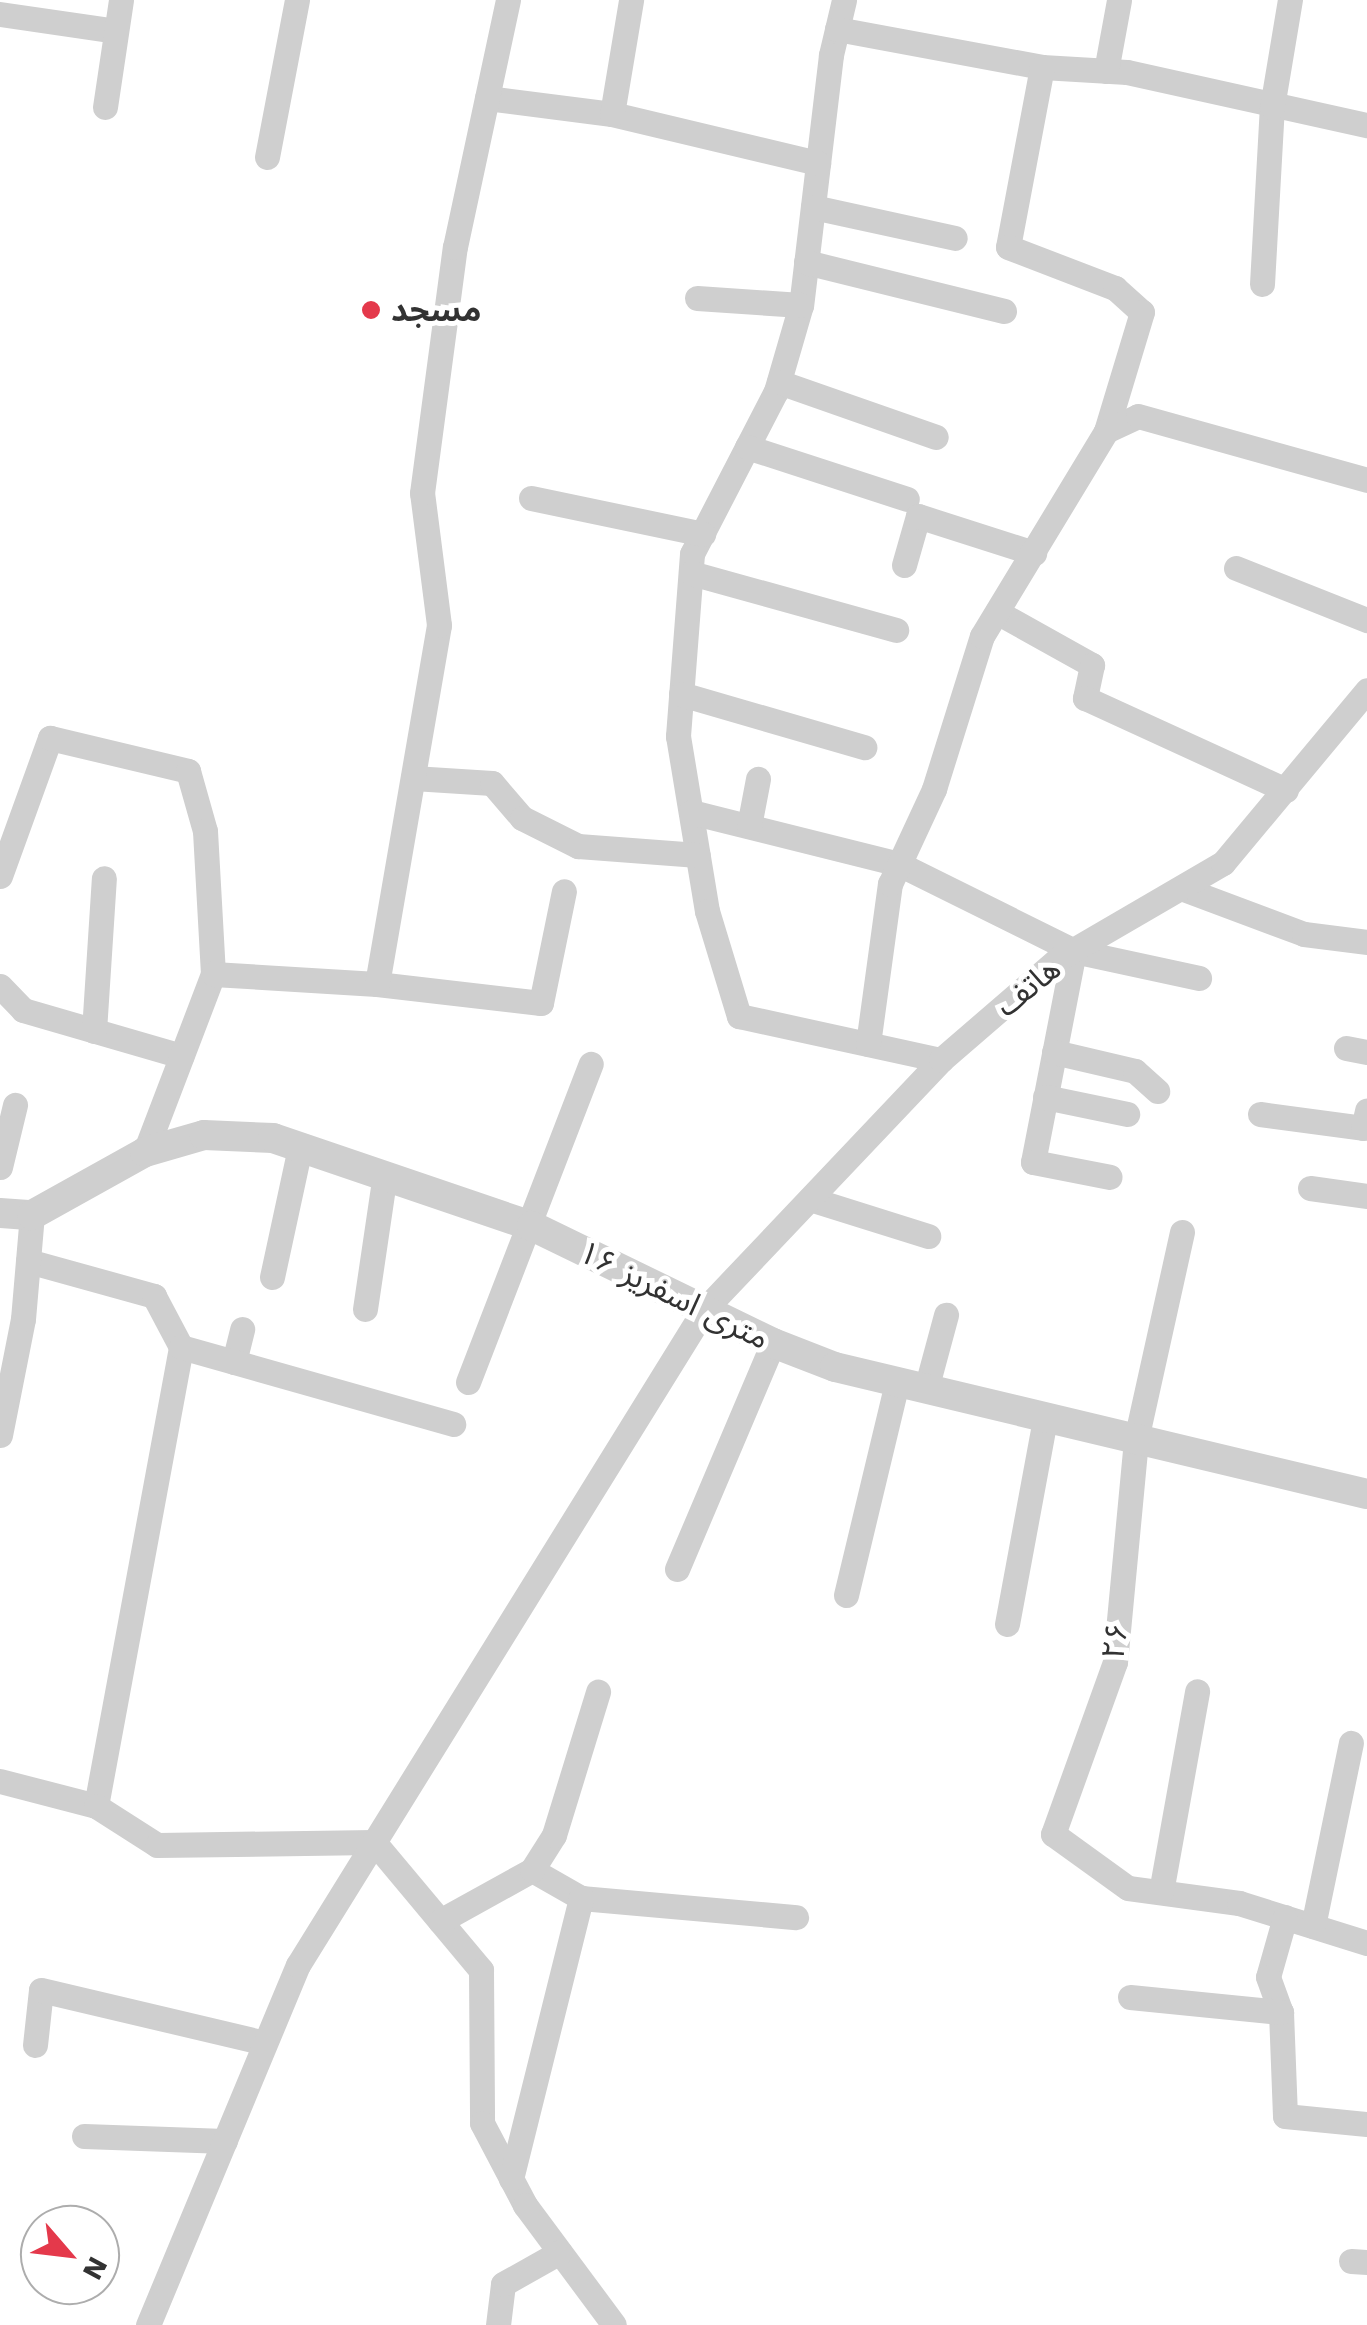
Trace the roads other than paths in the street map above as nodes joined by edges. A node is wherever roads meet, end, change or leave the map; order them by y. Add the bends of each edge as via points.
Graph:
1 (121, 0) edge
2 (297, 0) edge
3 (508, 0) edge
4 (631, 0) edge
5 (844, 0) edge
6 (1118, 0) edge
7 (1290, 0) edge
8 (0, 14) edge
9 (837, 29) junction
10 (116, 31) junction
11 (1042, 67) junction
12 (1106, 70) junction
13 (487, 98) junction
14 (105, 107) dead end
15 (1272, 107) junction
16 (612, 114) junction
17 (1367, 125) edge
18 (267, 157) dead end
19 (818, 164) junction
20 (813, 206) junction
21 (954, 238) dead end
22 (806, 262) junction
23 (1262, 284) dead end
24 (697, 298) dead end
25 (801, 306) junction
26 (1004, 311) dead end
27 (779, 382) junction
28 (1106, 431) junction
29 (936, 437) dead end
30 (748, 447) junction
31 (1367, 480) edge
32 (531, 498) dead end
33 (908, 499) dead end
34 (703, 534) junction
35 (1034, 553) junction
36 (904, 565) dead end
37 (1236, 568) dead end
38 (691, 573) junction
39 (996, 612) junction
40 (1367, 620) edge
41 (896, 630) dead end
42 (681, 694) junction
43 (1366, 697) edge
44 (864, 747) dead end
45 (413, 778) junction
46 (758, 779) dead end
47 (1286, 790) junction
48 (691, 812) junction
49 (748, 826) junction
50 (698, 855) junction
51 (899, 864) junction
52 (0, 876) edge
53 (104, 878) dead end
54 (1181, 888) junction
55 (564, 891) dead end
56 (1367, 942) edge
57 (1074, 950) junction
58 (213, 974) junction
59 (1200, 978) dead end
60 (377, 984) junction
61 (0, 986) edge
62 (94, 1030) junction
63 (868, 1044) junction
64 (1054, 1052) junction
65 (182, 1056) junction
66 (941, 1060) junction
67 (592, 1064) dead end
68 (1157, 1091) dead end
69 (1045, 1097) junction
70 (14, 1105) dead end
71 (1367, 1110) edge
72 (1127, 1114) dead end
73 (1260, 1114) dead end
74 (300, 1147) junction
75 (145, 1152) junction
76 (0, 1167) edge
77 (385, 1174) junction
78 (1110, 1177) dead end
79 (1310, 1188) dead end
80 (1367, 1196) edge
81 (810, 1198) junction
82 (0, 1213) edge
83 (32, 1215) junction
84 (532, 1226) junction
85 (1182, 1232) dead end
86 (928, 1236) dead end
87 (28, 1262) junction
88 (272, 1276) dead end
89 (366, 1309) dead end
90 (704, 1310) junction
91 (946, 1314) dead end
92 (242, 1329) dead end
93 (773, 1343) junction
94 (180, 1347) junction
95 (234, 1362) junction
96 (468, 1382) dead end
97 (911, 1386) junction
98 (1045, 1418) junction
99 (453, 1424) dead end
100 (0, 1435) edge
101 (1136, 1440) junction
102 (1367, 1494) edge
103 (677, 1569) dead end
104 (846, 1595) dead end
105 (1007, 1624) dead end
106 (1198, 1691) dead end
107 (598, 1692) dead end
108 (1350, 1743) dead end
109 (0, 1781) edge
110 (96, 1806) junction
111 (374, 1842) junction
112 (532, 1870) junction
113 (1162, 1892) junction
114 (582, 1898) junction
115 (796, 1917) dead end
116 (1285, 1917) junction
117 (440, 1921) junction
118 (1313, 1926) junction
119 (1367, 1943) edge
120 (1130, 1997) dead end
121 (1282, 2012) junction
122 (266, 2043) junction
123 (35, 2045) dead end
124 (1367, 2124) edge
125 (84, 2136) dead end
126 (224, 2141) junction
127 (511, 2179) junction
128 (560, 2252) junction
129 (148, 2325) edge
130 (498, 2325) edge
131 (614, 2325) edge

1 - 10 street
2 - 18 street
3 - 13 street
4 - 16 street
5 - 9 street
6 - 12 street
7 - 15 street
8 - 10 street
9 - 11 street
9 - 19 street
10 - 14 street
11 - 12 street
11 - 28 street via 1008,247 1115,288 1142,312
12 - 15 street
13 - 16 street
13 - 45 street via 455,247 422,493 440,626
15 - 17 street
15 - 23 street
16 - 19 street
19 - 20 street
20 - 21 street
20 - 22 street
22 - 25 street
22 - 26 street
24 - 25 street
25 - 27 street
27 - 29 street
27 - 30 street
28 - 31 street via 1138,416
28 - 35 street
30 - 33 street
30 - 34 street
32 - 34 street
34 - 38 street
35 - 36 street via 918,516
35 - 39 street
37 - 40 street
38 - 41 street
38 - 42 street
39 - 47 street via 1092,665 1085,698
39 - 51 street via 982,636 934,789
42 - 44 street
42 - 48 street via 678,736
43 - 47 street, هاتف
45 - 50 street via 492,782 522,818 578,846
45 - 60 street
46 - 49 street
47 - 54 street, هاتف via 1223,863
48 - 49 street
48 - 50 street
49 - 51 street
50 - 63 street via 738,1016
51 - 57 street
51 - 63 street via 890,884
52 - 58 street via 50,738 188,771 205,831
53 - 62 street
54 - 56 street via 1304,934
54 - 57 street, هاتف
55 - 60 street via 541,1003
57 - 59 street
57 - 64 street
57 - 66 street, هاتف
58 - 60 street
58 - 65 street
61 - 62 street via 23,1010
62 - 65 street
63 - 66 street
64 - 68 street via 1136,1071
64 - 69 street
65 - 75 street
66 - 81 street, هاتف
67 - 84 street
69 - 72 street
69 - 78 street via 1033,1162
70 - 76 street
71 - 73 street via 1363,1128
74 - 75 street, ۱۶ متری اسفریز via 273,1138 204,1135
74 - 77 street, ۱۶ متری اسفریز
74 - 88 street
75 - 83 street, ۱۶ متری اسفریز
77 - 84 street, ۱۶ متری اسفریز
77 - 89 street
79 - 80 street
81 - 86 street
81 - 90 street, هاتف
82 - 83 street
83 - 87 street
84 - 90 street, ۱۶ متری اسفریز
84 - 96 street
85 - 101 street, ۲۶
87 - 94 street via 154,1296
87 - 100 street
90 - 93 street, ۱۶ متری اسفریز
90 - 111 street, هاتف
91 - 97 street
92 - 95 street
93 - 97 street, ۱۶ متری اسفریز
93 - 103 street
94 - 95 street
94 - 110 street
95 - 99 street
97 - 98 street, ۱۶ متری اسفریز
97 - 104 street
98 - 101 street, ۱۶ متری اسفریز
98 - 105 street
101 - 102 street, ۱۶ متری اسفریز
101 - 113 street, ۲۶ via 1115,1662 1053,1834 1128,1888
106 - 113 street
107 - 112 street via 554,1835
108 - 118 street
109 - 110 street
110 - 111 street via 157,1845
111 - 117 street
111 - 122 street, هاتف via 298,1965
112 - 114 street
112 - 117 street
113 - 116 street via 1238,1902
114 - 115 street
114 - 127 street
116 - 118 street
116 - 121 street via 1268,1977
117 - 127 street via 480,1970 482,2123
118 - 119 street
120 - 121 street
121 - 124 street via 1284,2116
122 - 123 street via 42,1990
122 - 126 street, هاتف
125 - 126 street
126 - 129 street, هاتف
127 - 128 street
128 - 130 street via 504,2284
128 - 131 street

